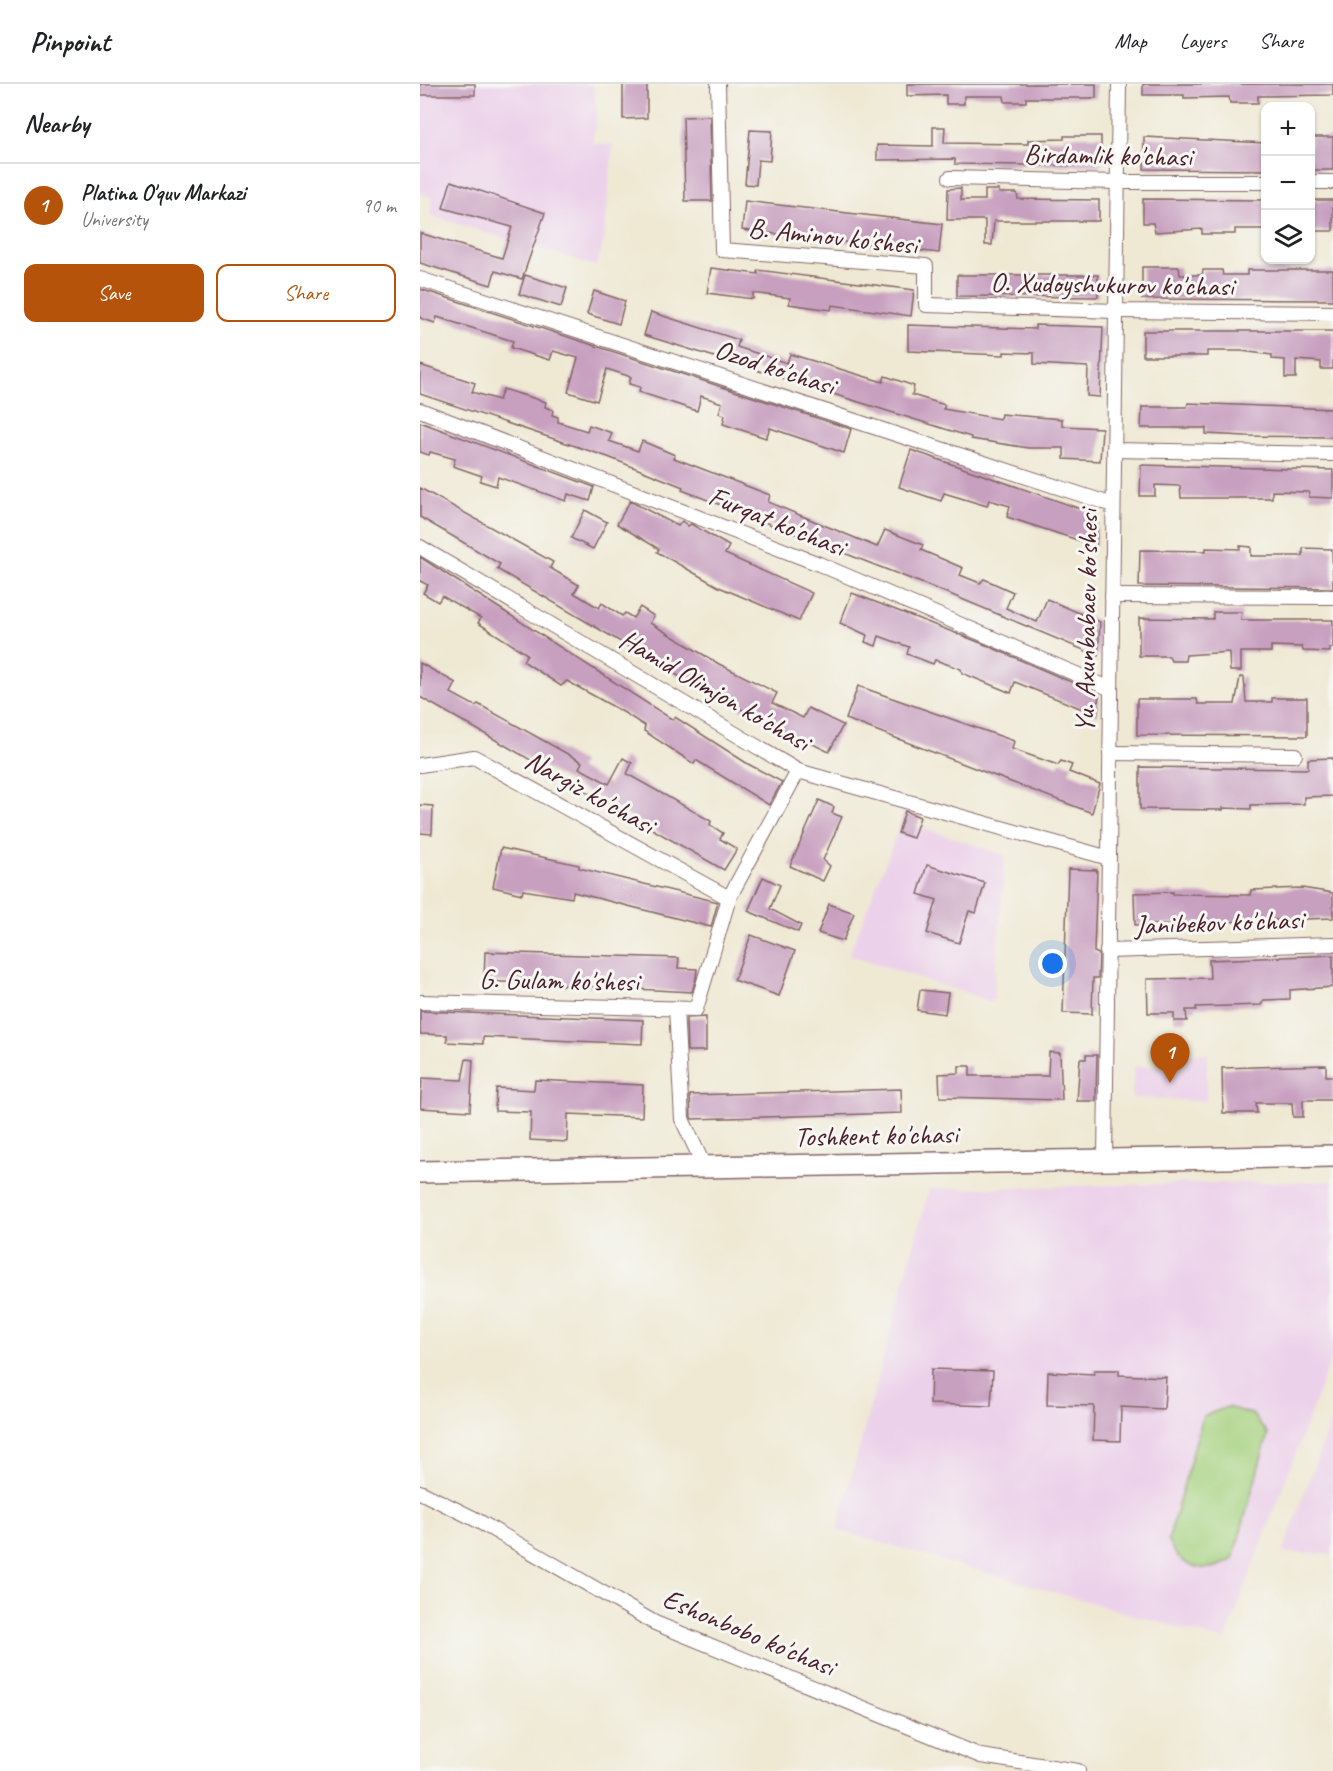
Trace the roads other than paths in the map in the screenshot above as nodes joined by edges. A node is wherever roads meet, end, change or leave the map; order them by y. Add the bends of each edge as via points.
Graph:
1 (718, 84) edge
2 (1119, 84) edge
3 (950, 178) dead end
4 (1118, 182) junction
5 (1261, 182) edge
6 (1315, 182) edge
7 (1333, 182) edge
8 (420, 279) edge
9 (926, 304) joint
10 (1116, 311) junction
11 (1333, 314) edge
12 (420, 410) edge
13 (1114, 450) junction
14 (1333, 454) edge
15 (1113, 505) junction
16 (420, 547) edge
17 (1112, 596) junction
18 (1333, 597) edge
19 (1111, 689) junction
20 (1110, 753) junction
21 (1295, 755) dead end
22 (420, 765) edge
23 (798, 771) junction
24 (1109, 858) junction
25 (729, 898) junction
26 (1333, 944) edge
27 (1107, 951) junction
28 (420, 1002) edge
29 (676, 1008) junction
30 (1333, 1156) edge
31 (1105, 1159) junction
32 (704, 1167) junction
33 (420, 1172) edge
34 (420, 1492) edge
35 (1078, 1771) edge

1 - 9 street, B. Aminov ko'shesi via 722,250 926,266
2 - 4 street, Yu. Axunbabaev ko'shesi
3 - 4 street, Birdamlik ko'chasi
4 - 5 street, Birdamlik ko'chasi
4 - 10 street, Yu. Axunbabaev ko'shesi
6 - 7 street
8 - 15 street, Ozod ko'chasi
9 - 10 street, O. Xudoyshukurov ko'chasi
10 - 11 street, O. Xudoyshukurov ko'chasi
10 - 13 street, Yu. Axunbabaev ko'shesi
12 - 19 street, Furqat ko'chasi via 819,564
13 - 14 street
13 - 15 street, Yu. Axunbabaev ko'shesi
15 - 17 street, Yu. Axunbabaev ko'shesi
16 - 23 street, Hamid Olimjon ko'chasi
17 - 18 street
17 - 19 street, Yu. Axunbabaev ko'shesi
19 - 20 street, Yu. Axunbabaev ko'shesi
20 - 21 street
20 - 24 street, Yu. Axunbabaev ko'shesi
22 - 25 street, Nargiz ko'chasi via 474,757
23 - 24 street, Hamid Olimjon ko'chasi
23 - 25 street
24 - 27 street, Yu. Axunbabaev ko'shesi
25 - 29 street, G. Gulam ko'shesi via 696,1009
26 - 27 street, Janibekov ko'chasi
27 - 31 street, Yu. Axunbabaev ko'shesi
28 - 29 street, G. Gulam ko'shesi
29 - 32 street via 682,1119
30 - 31 highway, Toshkent ko'chasi
31 - 32 highway, Toshkent ko'chasi
32 - 33 highway, Toshkent ko'chasi
34 - 35 street, Eshonbobo ko'chasi via 473,1518 655,1623 981,1756

